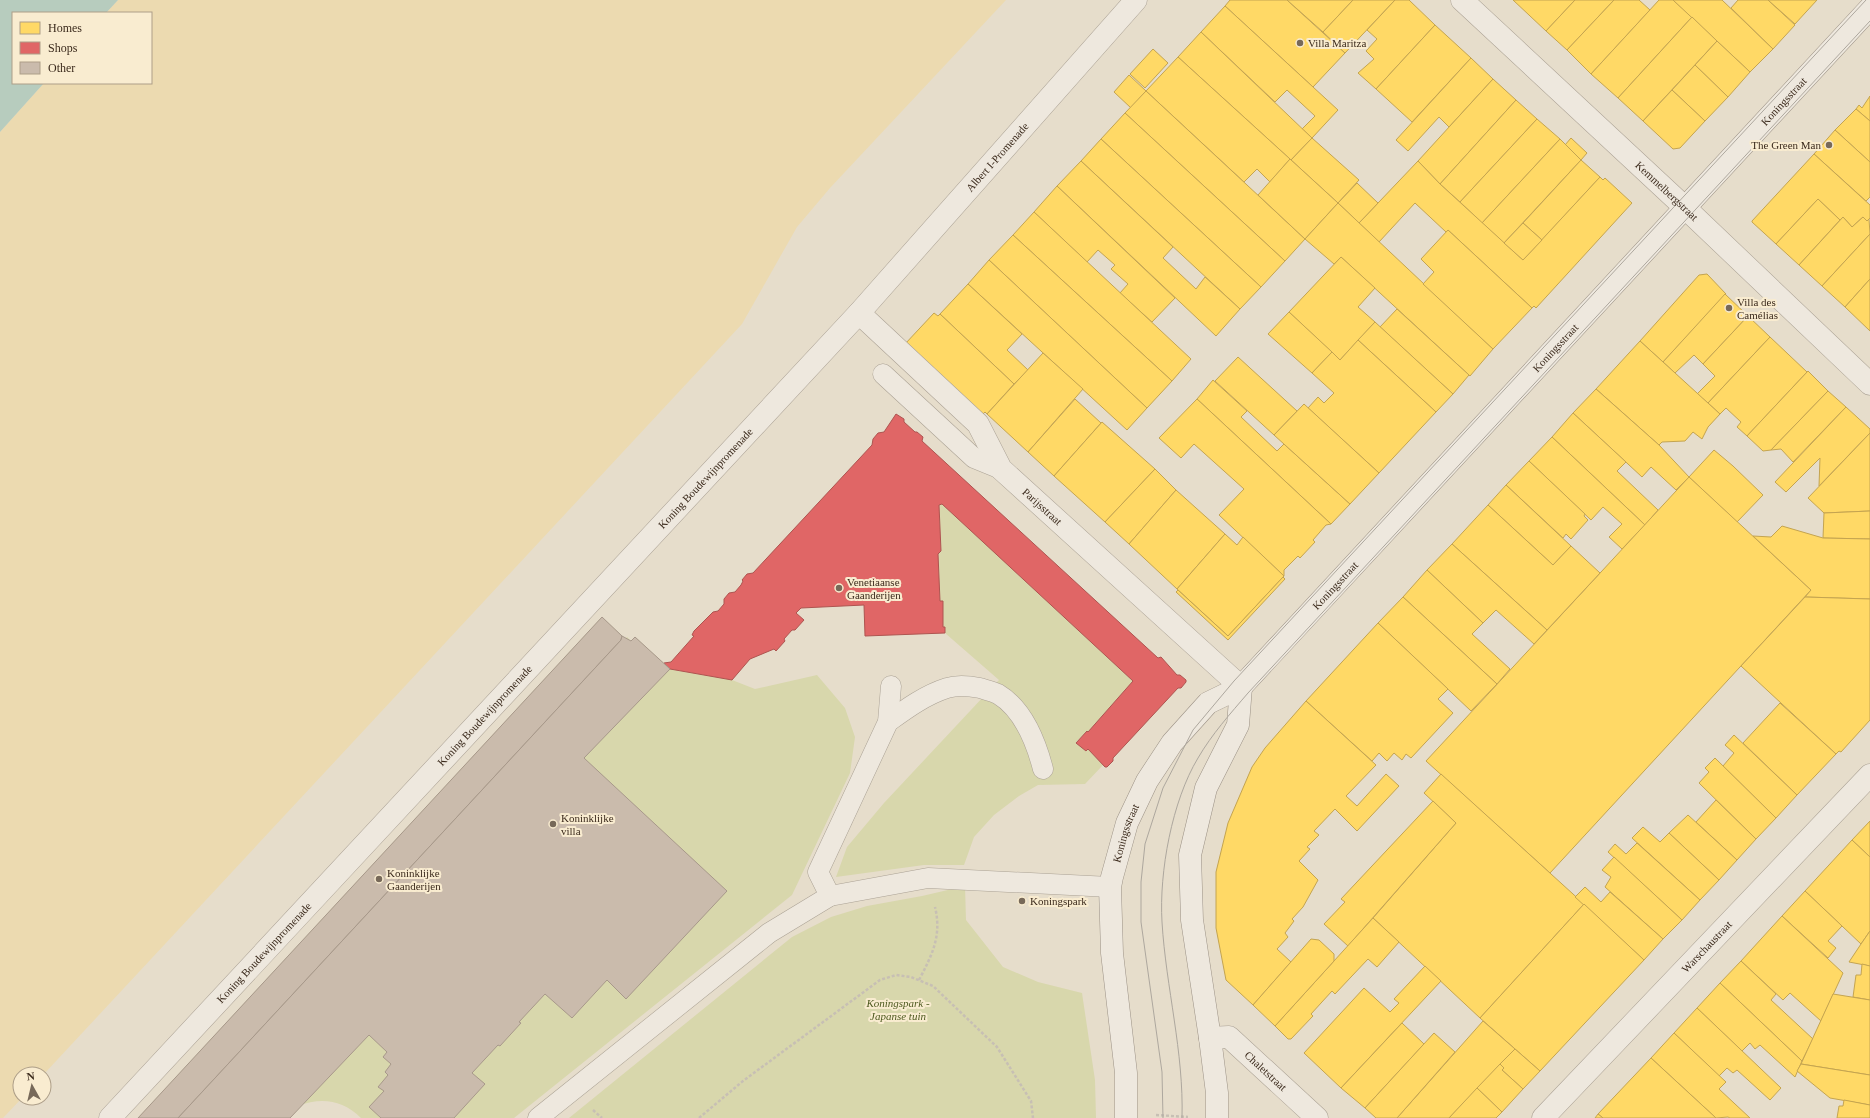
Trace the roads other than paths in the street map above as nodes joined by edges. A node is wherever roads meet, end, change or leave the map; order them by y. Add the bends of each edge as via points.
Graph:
1 (1136, 0) edge
2 (1462, 0) edge
3 (1870, 8) edge
4 (1685, 208) junction
5 (859, 313) junction
6 (883, 374) dead end
7 (1870, 384) edge
8 (1001, 469) junction
9 (891, 686) dead end
10 (1241, 687) junction
11 (888, 722) junction
12 (1043, 769) dead end
13 (1870, 775) edge
14 (1110, 887) junction
15 (830, 896) junction
16 (1210, 1038) junction
17 (110, 1118) edge
18 (538, 1118) edge
19 (1126, 1118) edge
20 (1217, 1118) edge
21 (1317, 1118) edge
22 (1543, 1118) edge

1 - 5 street, Albert I-Promenade
2 - 4 street, Kemmelbergstraat
3 - 4 street, Koningsstraat
4 - 7 street, Kemmelbergstraat
4 - 10 street, Koningsstraat
5 - 8 street, Parijsstraat via 978,424
5 - 17 street, Koning Boudewijnpromenade
6 - 8 lane via 974,458
8 - 10 street, Parijsstraat
9 - 11 lane
10 - 14 street, Koningsstraat via 1208,703 1172,744 1147,780 1127,823
10 - 16 street via 1238,724 1206,788 1190,855 1192,920
11 - 12 lane via 910,706 947,688 971,686 996,693 1009,702 1024,723 1036,744
11 - 15 lane via 818,872
13 - 22 street, Warschaustraat
14 - 15 lane via 928,878
14 - 19 street, Koningsstraat via 1112,953 1126,1073
15 - 18 lane via 769,933
16 - 20 street
16 - 21 street, Chaletstraat via 1228,1037

